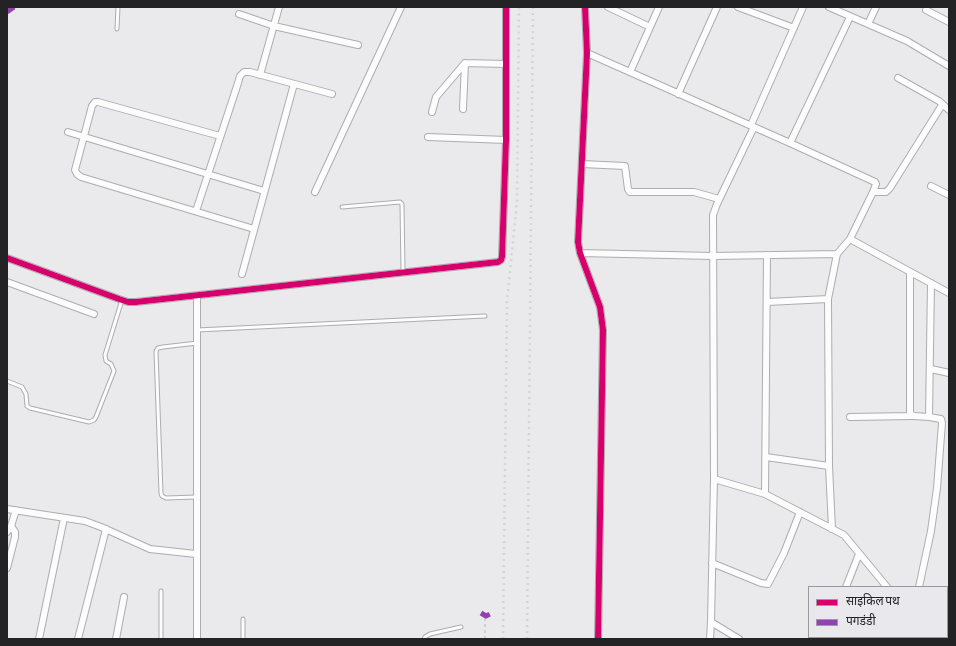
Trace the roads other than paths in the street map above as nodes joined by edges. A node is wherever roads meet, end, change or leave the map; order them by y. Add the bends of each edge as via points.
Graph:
1 (118, 7) edge
2 (279, 7) edge
3 (401, 7) edge
4 (506, 7) edge
5 (585, 7) edge
6 (608, 7) edge
7 (659, 7) edge
8 (717, 7) edge
9 (738, 7) edge
10 (803, 7) edge
11 (829, 7) edge
12 (876, 7) edge
13 (926, 10) dead end
14 (239, 14) dead end
15 (850, 17) junction
16 (949, 22) edge
17 (868, 24) junction
18 (274, 26) junction
19 (650, 27) junction
20 (794, 28) junction
21 (117, 29) dead end
22 (358, 45) dead end
23 (587, 53) junction
24 (465, 63) junction
25 (506, 64) junction
26 (949, 66) edge
27 (630, 72) junction
28 (260, 75) junction
29 (898, 78) dead end
30 (294, 84) junction
31 (332, 94) dead end
32 (678, 94) junction
33 (942, 105) junction
34 (463, 109) dead end
35 (949, 110) edge
36 (432, 112) dead end
37 (753, 126) junction
38 (68, 132) dead end
39 (84, 136) junction
40 (220, 136) junction
41 (428, 137) dead end
42 (506, 140) junction
43 (790, 143) junction
44 (582, 164) junction
45 (207, 173) junction
46 (931, 186) dead end
47 (264, 192) junction
48 (315, 192) dead end
49 (873, 192) junction
50 (949, 195) edge
51 (719, 199) junction
52 (342, 207) dead end
53 (196, 211) junction
54 (254, 228) junction
55 (850, 239) junction
56 (580, 253) junction
57 (837, 254) junction
58 (768, 255) junction
59 (713, 256) junction
60 (7, 258) edge
61 (910, 272) junction
62 (242, 274) dead end
63 (403, 274) junction
64 (7, 282) edge
65 (931, 283) junction
66 (949, 293) edge
67 (197, 296) junction
68 (122, 300) junction
69 (828, 300) junction
70 (767, 302) junction
71 (94, 314) dead end
72 (484, 316) dead end
73 (197, 330) junction
74 (197, 343) junction
75 (931, 369) junction
76 (949, 373) edge
77 (7, 381) edge
78 (912, 416) junction
79 (850, 417) dead end
80 (929, 417) junction
81 (766, 457) junction
82 (829, 466) junction
83 (714, 479) junction
84 (765, 494) junction
85 (196, 497) junction
86 (7, 509) edge
87 (16, 510) junction
88 (800, 512) junction
89 (64, 518) junction
90 (12, 526) junction
91 (106, 529) junction
92 (832, 529) junction
93 (7, 532) edge
94 (196, 554) junction
95 (859, 554) junction
96 (712, 563) junction
97 (7, 568) edge
98 (846, 586) edge
99 (886, 586) edge
100 (919, 586) edge
101 (161, 591) dead end
102 (124, 597) dead end
103 (243, 619) dead end
104 (711, 622) junction
105 (461, 627) dead end
106 (39, 639) edge
107 (78, 639) edge
108 (116, 639) edge
109 (161, 639) edge
110 (197, 639) edge
111 (243, 639) edge
112 (424, 639) edge
113 (598, 639) edge
114 (710, 639) edge
115 (739, 639) edge

1 - 21 lane
2 - 18 street
3 - 48 street
4 - 25 street
5 - 23 street
6 - 19 street
7 - 19 street
8 - 32 street
9 - 20 street
10 - 20 street
11 - 15 street
12 - 17 street
13 - 16 street
14 - 18 street
15 - 17 street
15 - 43 street
17 - 26 street via 907,41
18 - 22 street
18 - 28 street
19 - 27 street
20 - 37 street
23 - 27 street
23 - 44 street
24 - 25 street
24 - 34 street
24 - 36 street via 436,97
25 - 42 street
27 - 32 street
28 - 30 street
28 - 40 street via 244,72 240,76
29 - 33 street
30 - 31 street
30 - 47 street
32 - 37 street
33 - 35 street
33 - 49 street via 890,188 886,192
37 - 43 street
37 - 51 street
38 - 39 street
39 - 40 street via 92,106 98,102
39 - 45 street
39 - 53 street via 75,170 81,177
40 - 45 street
41 - 42 street
42 - 63 street via 501,260 489,264
43 - 49 street via 875,182
44 - 51 street via 625,166 630,192 694,192
44 - 56 street via 578,236
45 - 47 street
45 - 53 street
46 - 50 street
47 - 54 street
49 - 55 street
51 - 59 street via 713,215
52 - 63 lane via 400,202 402,204
53 - 54 street
54 - 62 street
55 - 57 street
55 - 61 street
56 - 59 street
56 - 113 street via 600,307 603,330
57 - 58 street
57 - 69 street
58 - 59 street
58 - 70 street
59 - 83 street
60 - 68 street
61 - 65 street
61 - 78 street
63 - 67 street
64 - 71 street
65 - 66 street
65 - 75 street
67 - 68 street via 136,302
67 - 73 street
68 - 77 lane via 105,355 106,361 111,364 114,371 94,420 89,422 30,408 27,406 26,394 22,387
69 - 70 street
69 - 82 street
70 - 81 street
72 - 73 lane
73 - 74 street
74 - 85 street
74 - 85 lane via 163,347 156,351 161,493 166,498
75 - 76 street
75 - 80 street
78 - 79 street
78 - 80 street
80 - 100 street via 939,418 942,423 931,531
81 - 82 street
81 - 84 street
82 - 92 street
83 - 84 street
83 - 96 street
84 - 88 street
85 - 94 street
86 - 87 street
87 - 89 street
87 - 90 street
88 - 92 street
88 - 96 street via 784,553 768,584
89 - 91 street via 85,521
89 - 106 street
90 - 93 street
90 - 97 street via 15,537
91 - 94 street via 150,548
91 - 107 street
92 - 95 street via 844,535
94 - 110 street
95 - 98 street
95 - 99 street
96 - 104 street
101 - 109 lane
102 - 108 street
103 - 111 lane
104 - 114 street
104 - 115 street
105 - 112 lane via 430,634

